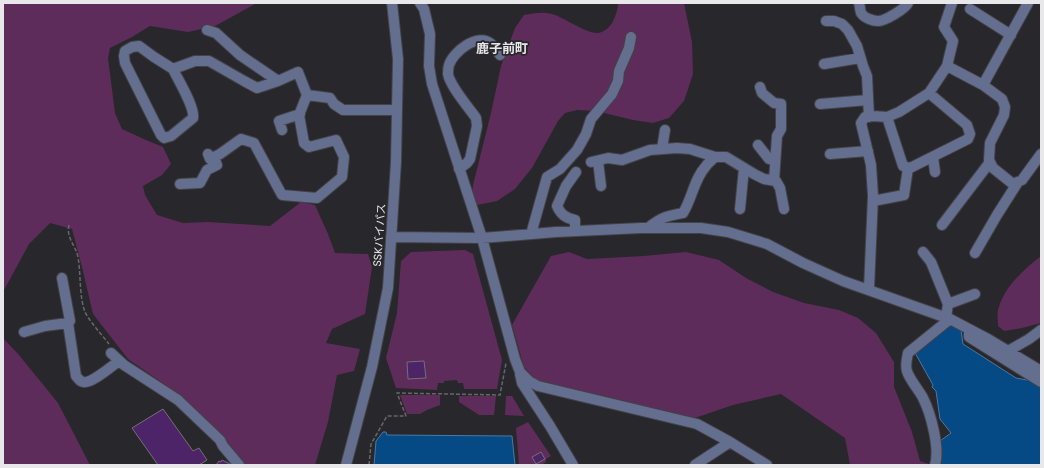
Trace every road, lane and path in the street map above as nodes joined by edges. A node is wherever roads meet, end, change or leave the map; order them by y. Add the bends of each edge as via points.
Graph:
1 (392, 3) edge
2 (420, 3) edge
3 (859, 3) edge
4 (908, 3) edge
5 (952, 3) edge
6 (1028, 3) edge
7 (970, 9) dead end
8 (826, 21) dead end
9 (207, 30) dead end
10 (1011, 35) junction
11 (631, 37) dead end
12 (500, 55) dead end
13 (860, 58) junction
14 (824, 64) dead end
15 (947, 66) junction
16 (173, 69) junction
17 (278, 81) junction
18 (983, 85) junction
19 (760, 87) dead end
20 (929, 93) junction
21 (307, 95) junction
22 (868, 100) junction
23 (820, 104) dead end
24 (397, 110) junction
25 (300, 114) junction
26 (869, 117) junction
27 (887, 117) junction
28 (282, 130) dead end
29 (666, 130) dead end
30 (758, 145) dead end
31 (662, 149) junction
32 (868, 152) junction
33 (830, 154) dead end
34 (1041, 154) edge
35 (715, 157) junction
36 (932, 157) junction
37 (990, 162) junction
38 (744, 168) junction
39 (908, 168) junction
40 (459, 169) junction
41 (576, 172) dead end
42 (935, 172) dead end
43 (771, 180) junction
44 (1018, 182) junction
45 (180, 184) dead end
46 (601, 186) dead end
47 (873, 201) junction
48 (740, 209) dead end
49 (784, 209) dead end
50 (69, 225) dead end
51 (942, 225) dead end
52 (648, 228) junction
53 (575, 231) junction
54 (531, 234) junction
55 (391, 237) junction
56 (482, 238) junction
57 (976, 253) dead end
58 (928, 254) dead end
59 (62, 278) dead end
60 (869, 289) junction
61 (975, 294) dead end
62 (948, 304) junction
63 (948, 318) junction
64 (68, 323) junction
65 (969, 329) junction
66 (1041, 330) edge
67 (24, 332) dead end
68 (1008, 351) junction
69 (114, 356) junction
70 (507, 362) dead end
71 (1041, 371) edge
72 (520, 372) junction
73 (1041, 382) edge
74 (538, 386) junction
75 (537, 406) junction
76 (730, 442) junction
77 (239, 465) edge
78 (346, 465) edge
79 (369, 465) edge
80 (573, 465) edge
81 (695, 465) edge
82 (767, 465) edge
83 (935, 465) edge

1 - 24 street, SSKバイパス via 398,59
2 - 40 street via 430,34 429,66 432,84
3 - 4 street via 861,13 870,19 880,21 900,11
5 - 15 street via 944,27 953,41
6 - 10 street
7 - 10 street
8 - 13 street via 842,24 848,30
9 - 17 street via 216,33 240,55
10 - 18 street
11 - 54 street via 612,94 591,119 577,150 560,168 547,177
12 - 40 street via 490,42 474,41 464,46 448,66 448,76 452,84 477,122 470,158
13 - 14 street
13 - 22 street via 867,76
15 - 18 street
15 - 20 street
16 - 16 street via 139,46 125,51 125,63 164,138 171,136 193,118 194,114
16 - 17 street via 195,61 209,61 257,88
17 - 21 street via 298,72
18 - 37 street via 1002,99 1005,107 1004,115 990,143
19 - 43 street via 762,93 774,103 781,104 781,128 777,136
20 - 27 street
20 - 36 street via 967,125 970,134 968,139
21 - 24 street via 330,98 343,110
21 - 25 street
22 - 23 street
22 - 26 street
24 - 55 street, SSKバイパス
25 - 28 street via 279,121
25 - 45 street via 304,143 309,147 336,140 344,157 342,177 317,198 282,195 254,143 241,139 220,154 211,155 217,165 207,170 200,183
26 - 27 street
26 - 32 street via 865,117 861,123
27 - 39 street via 903,166
29 - 31 street
30 - 43 street via 769,156
31 - 35 street via 690,149
31 - 46 street via 650,150 622,160 608,158 594,162
32 - 33 street
32 - 47 street
34 - 44 street
35 - 38 street via 726,157
35 - 52 street via 705,167 695,184 683,214 658,220
36 - 39 street
36 - 42 street
37 - 44 street via 993,168 1013,184
37 - 51 street
38 - 43 street
38 - 48 street
39 - 47 street via 904,195
40 - 56 street
41 - 53 street via 556,206 566,218 575,220
43 - 49 street via 776,181 780,188
44 - 57 street
47 - 60 street
50 - 69 path via 69,238 78,257 83,306 114,352
52 - 53 street
52 - 60 street via 701,228 728,232 767,244 836,278
53 - 54 street
54 - 56 street
55 - 56 street
55 - 78 street, SSKバイパス via 388,288 372,367
56 - 72 street
58 - 62 street
59 - 64 street via 69,312
60 - 63 street
61 - 62 street
62 - 63 street
63 - 65 street
63 - 83 street via 908,353 906,371 931,416 935,434
64 - 67 street
64 - 69 street via 76,376 80,381 91,381
65 - 68 street
65 - 73 street via 969,337
66 - 68 street
68 - 71 street
69 - 77 street via 178,400 220,440
70 - 79 path via 500,395 397,393 406,416 388,416 371,444
72 - 74 street
72 - 75 street via 522,383
74 - 75 street
74 - 76 street via 697,424
75 - 80 street
76 - 81 street
76 - 82 street

